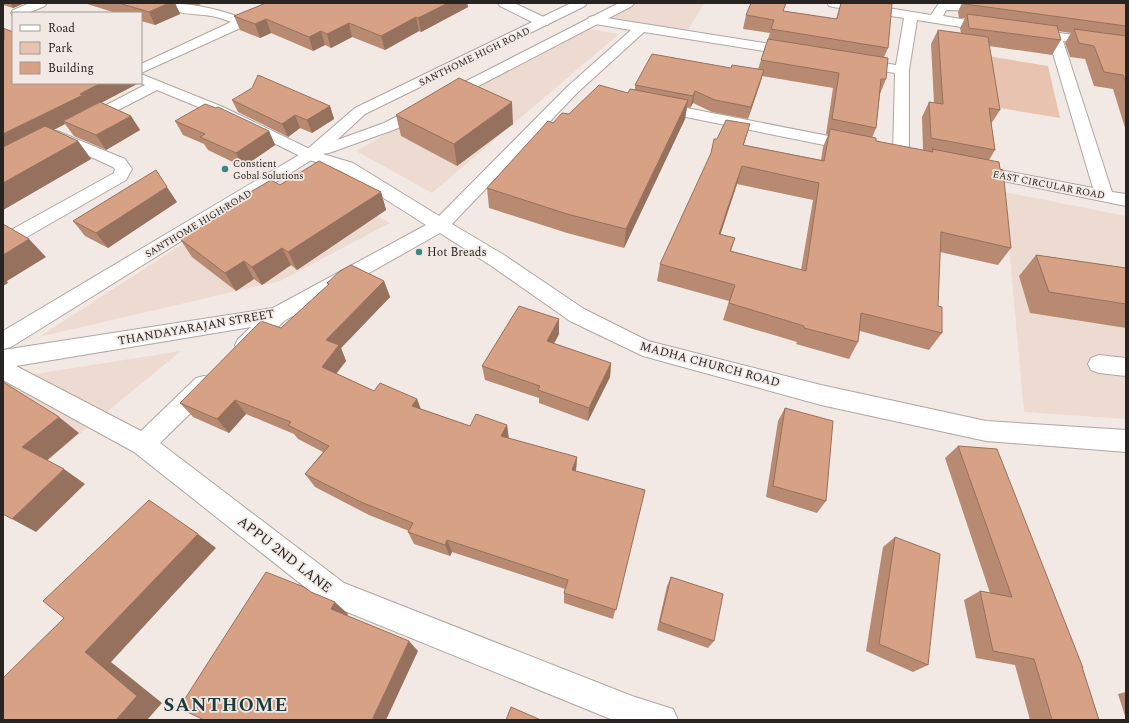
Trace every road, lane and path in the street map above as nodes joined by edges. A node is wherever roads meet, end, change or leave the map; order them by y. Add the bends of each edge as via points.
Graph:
1 (41, 3) edge
2 (167, 3) edge
3 (288, 3) edge
4 (504, 3) edge
5 (581, 3) edge
6 (628, 3) edge
7 (833, 3) edge
8 (942, 5) edge
9 (1003, 7) edge
10 (20, 12) edge
11 (911, 16) junction
12 (594, 20) junction
13 (935, 20) junction
14 (242, 22) junction
15 (543, 22) junction
16 (642, 27) junction
17 (1003, 29) edge
18 (1018, 31) edge
19 (1055, 36) junction
20 (1126, 46) edge
21 (807, 54) edge
22 (847, 61) edge
23 (142, 69) edge
24 (902, 70) junction
25 (142, 78) edge
26 (156, 85) junction
27 (643, 104) edge
28 (310, 155) junction
29 (956, 166) edge
30 (1104, 195) junction
31 (1126, 200) edge
32 (440, 225) junction
33 (18, 234) edge
34 (277, 315) junction
35 (3, 341) edge
36 (3, 359) edge
37 (1099, 364) dead end
38 (1126, 367) edge
39 (3, 369) edge
40 (1126, 441) edge
41 (143, 444) junction
42 (662, 720) edge

1 - 10 street
2 - 14 street via 177,8 218,13
3 - 14 street
4 - 15 street
5 - 15 street, SANTHOME HIGH ROAD
6 - 12 street
7 - 11 street
8 - 9 street
8 - 13 street
11 - 13 street
11 - 24 street
12 - 16 street
12 - 28 street via 390,126
13 - 17 street
14 - 23 street
15 - 28 street, SANTHOME HIGH ROAD via 360,111
16 - 21 street
16 - 32 street, THANDAYARAJAN STREET via 580,92
18 - 19 street
19 - 20 street
19 - 30 street
22 - 24 street
24 - 27 street via 893,153
25 - 26 street, MADHA CHURCH ROAD
26 - 28 street, MADHA CHURCH ROAD via 218,110
26 - 33 street via 51,139 119,163 124,169 123,172
28 - 32 street, MADHA CHURCH ROAD via 347,167
28 - 35 street, SANTHOME HIGH ROAD
29 - 30 street, EAST CIRCULAR ROAD
30 - 31 street, EAST CIRCULAR ROAD
32 - 34 street, THANDAYARAJAN STREET
32 - 40 street, MADHA CHURCH ROAD via 497,260 577,315 643,348 990,442
34 - 36 street, THANDAYARAJAN STREET
34 - 41 street
37 - 38 street
39 - 41 street, APPU 2ND LANE
41 - 42 street, APPU 2ND LANE via 335,593 632,712

